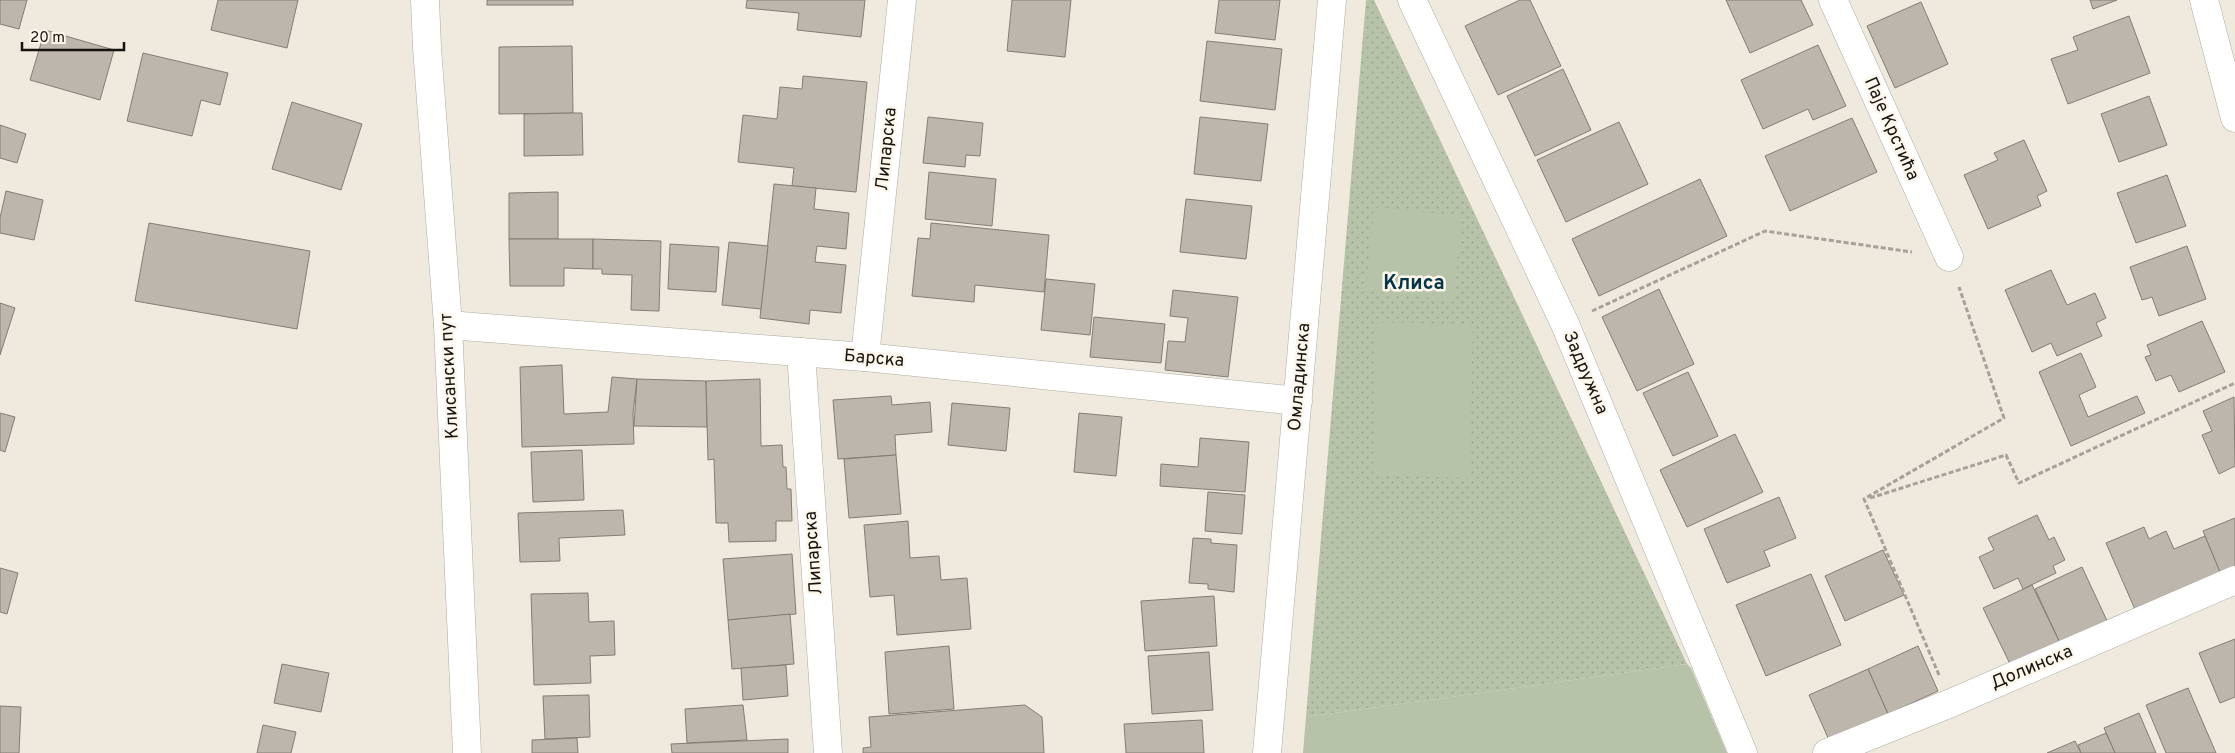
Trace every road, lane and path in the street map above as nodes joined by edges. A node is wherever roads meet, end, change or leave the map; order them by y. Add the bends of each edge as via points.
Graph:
1 (425, 0) edge
2 (902, 0) edge
3 (1332, 0) edge
4 (1412, 0) edge
5 (1833, 0) edge
6 (2204, 0) edge
7 (2235, 118) edge
8 (1949, 257) junction
9 (1565, 324) junction
10 (448, 325) junction
11 (801, 352) junction
12 (865, 357) junction
13 (2235, 384) edge
14 (1298, 402) junction
15 (1864, 499) junction
16 (2235, 580) edge
17 (1951, 703) junction
18 (467, 753) edge
19 (828, 753) edge
20 (1267, 753) edge
21 (1743, 753) edge
22 (1827, 753) edge

1 - 10 street, Клисански пут
2 - 12 street, Липарска
3 - 14 street, Омладинска
4 - 9 street, Задружна
5 - 8 street, Паје Крстића
6 - 7 street
8 - 9 path via 1765,231
8 - 15 path via 2004,418
9 - 21 street, Задружна
10 - 11 street, Барска
10 - 18 street, Клисански пут
11 - 12 street, Барска
11 - 19 street, Липарска
12 - 14 street, Барска
13 - 15 path via 2019,483 2006,455
14 - 20 street, Омладинска
15 - 17 path
16 - 17 street, Долинска
17 - 22 street, Долинска

